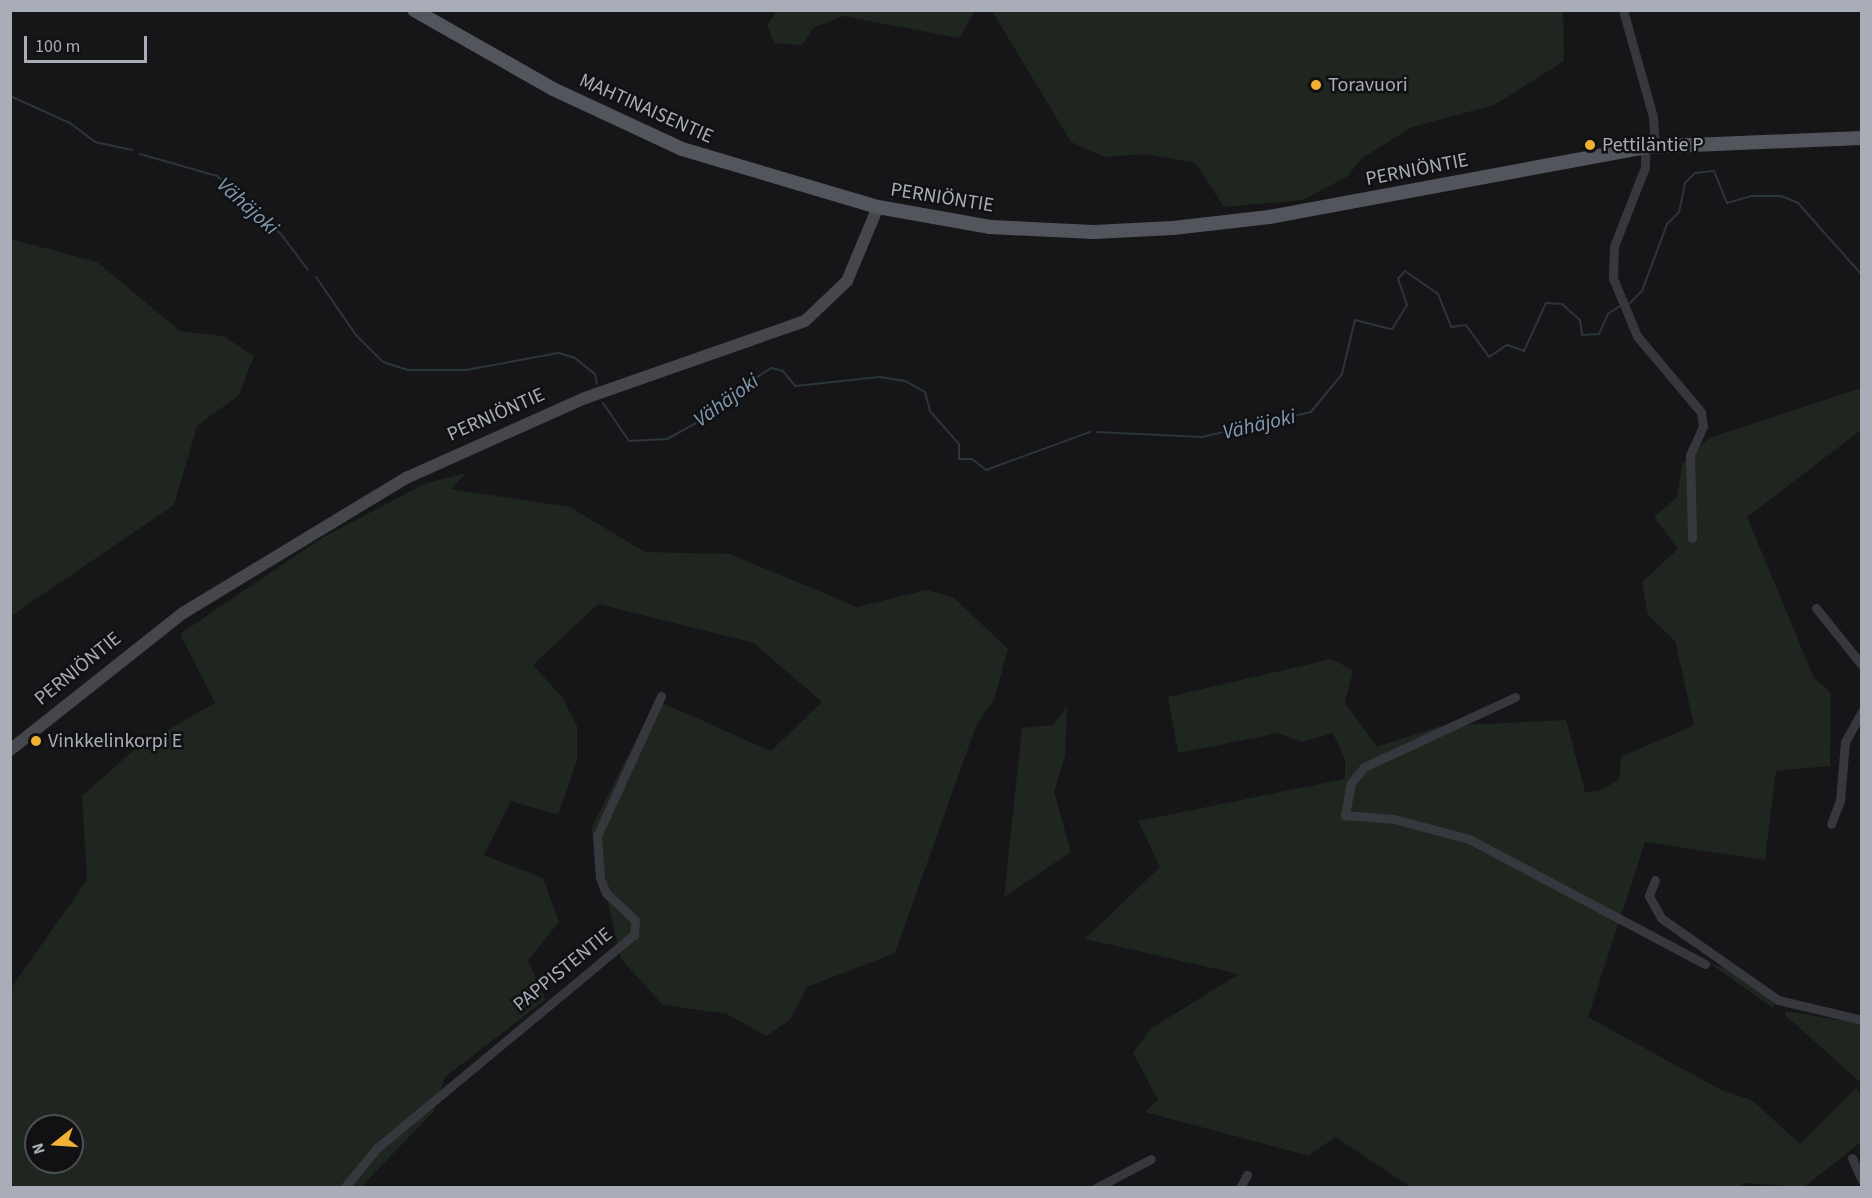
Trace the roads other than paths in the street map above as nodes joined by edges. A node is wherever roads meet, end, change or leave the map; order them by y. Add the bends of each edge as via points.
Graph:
1 (414, 10) edge
2 (1623, 10) edge
3 (1862, 138) edge
4 (1650, 147) junction
5 (878, 207) junction
6 (1692, 538) dead end
7 (1816, 608) dead end
8 (1862, 665) edge
9 (661, 696) dead end
10 (1515, 697) dead end
11 (1862, 711) edge
12 (10, 750) edge
13 (1832, 824) dead end
14 (1655, 880) dead end
15 (1705, 964) dead end
16 (1862, 1020) edge
17 (1852, 1158) dead end
18 (1151, 1159) dead end
19 (1246, 1175) dead end
20 (1862, 1180) edge
21 (344, 1188) edge
22 (1096, 1188) edge
23 (1240, 1188) edge

1 - 5 main road, MAHTINAISENTIE via 553,89 682,149
2 - 4 street via 1653,117
3 - 4 main road, PERNIÖNTIE
4 - 5 main road, PERNIÖNTIE via 1269,218 1173,228 1094,232 990,226
4 - 6 street via 1614,246 1612,278 1637,336 1701,412 1703,426 1690,455
5 - 12 main road, PERNIÖNTIE via 847,281 805,321 576,402 396,483 183,613
7 - 8 street
9 - 21 street, PAPPISTENTIE via 596,842 600,878 606,893 635,920 634,935 377,1148
10 - 15 street via 1364,767 1351,783 1346,815 1394,819 1469,839
11 - 13 street via 1845,742 1840,801
14 - 16 street via 1649,896 1661,918 1760,988 1791,1006
17 - 20 street
18 - 22 street
19 - 23 street

